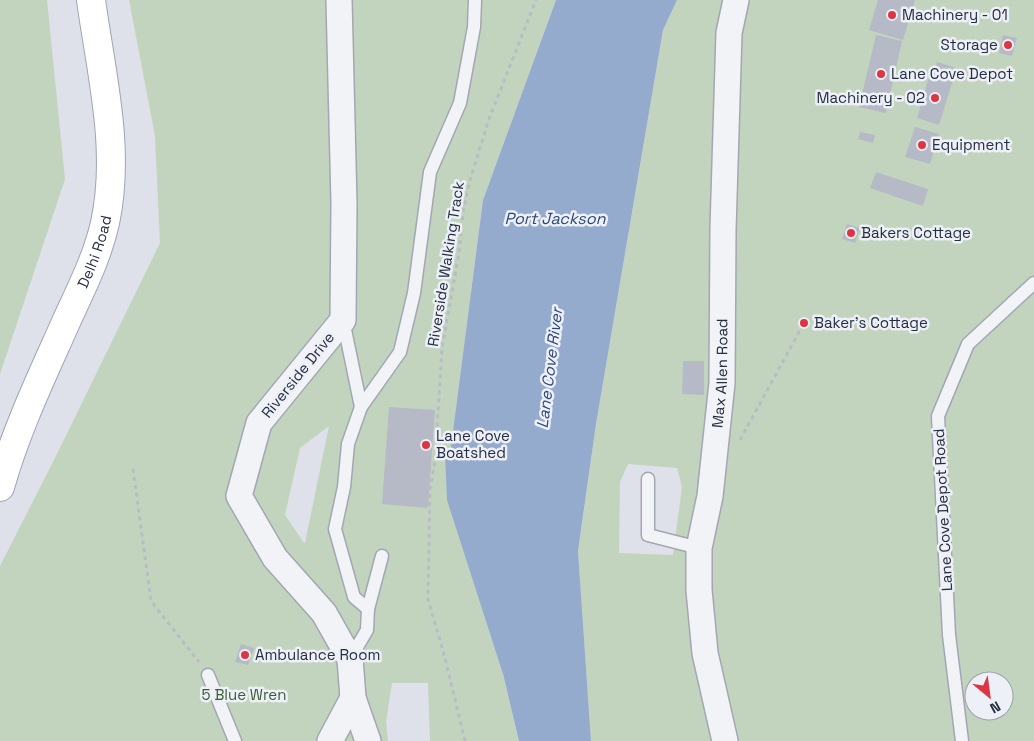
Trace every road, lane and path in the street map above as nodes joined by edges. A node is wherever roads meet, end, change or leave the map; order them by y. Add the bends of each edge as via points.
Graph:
1 (91, 0) edge
2 (339, 0) edge
3 (475, 0) edge
4 (536, 0) edge
5 (736, 0) edge
6 (1034, 283) edge
7 (343, 320) junction
8 (804, 323) dead end
9 (360, 407) junction
10 (738, 445) dead end
11 (132, 469) dead end
12 (648, 479) dead end
13 (0, 488) edge
14 (699, 548) junction
15 (382, 556) dead end
16 (368, 609) junction
17 (350, 659) junction
18 (208, 675) joint
19 (353, 698) junction
20 (235, 741) edge
21 (330, 741) edge
22 (368, 741) edge
23 (465, 741) edge
24 (725, 741) edge
25 (962, 741) edge

1 - 13 main road, Delhi Road via 112,154 105,222 95,258 23,420
2 - 7 street, Riverside Drive via 344,193
3 - 9 lane via 474,27 460,103 430,172 414,293 400,352
4 - 23 path, Riverside Walking Track via 489,119 470,180 442,348 435,461 430,489 428,599
5 - 14 street, Max Allen Road via 728,43 722,382 710,496
6 - 25 lane, Lane Cove Depot Road via 968,344 938,416 949,635
7 - 9 lane
7 - 17 street, Riverside Drive via 259,423 239,496 275,558 324,613
8 - 10 path
9 - 16 lane via 348,444 344,487 335,529 354,597
11 - 18 path via 150,601
12 - 14 lane via 648,535
14 - 24 street, Max Allen Road via 705,654
15 - 16 lane
16 - 17 lane via 367,630
17 - 19 street, Riverside Drive
18 - 20 lane
19 - 21 street
19 - 22 street, Riverside Drive

